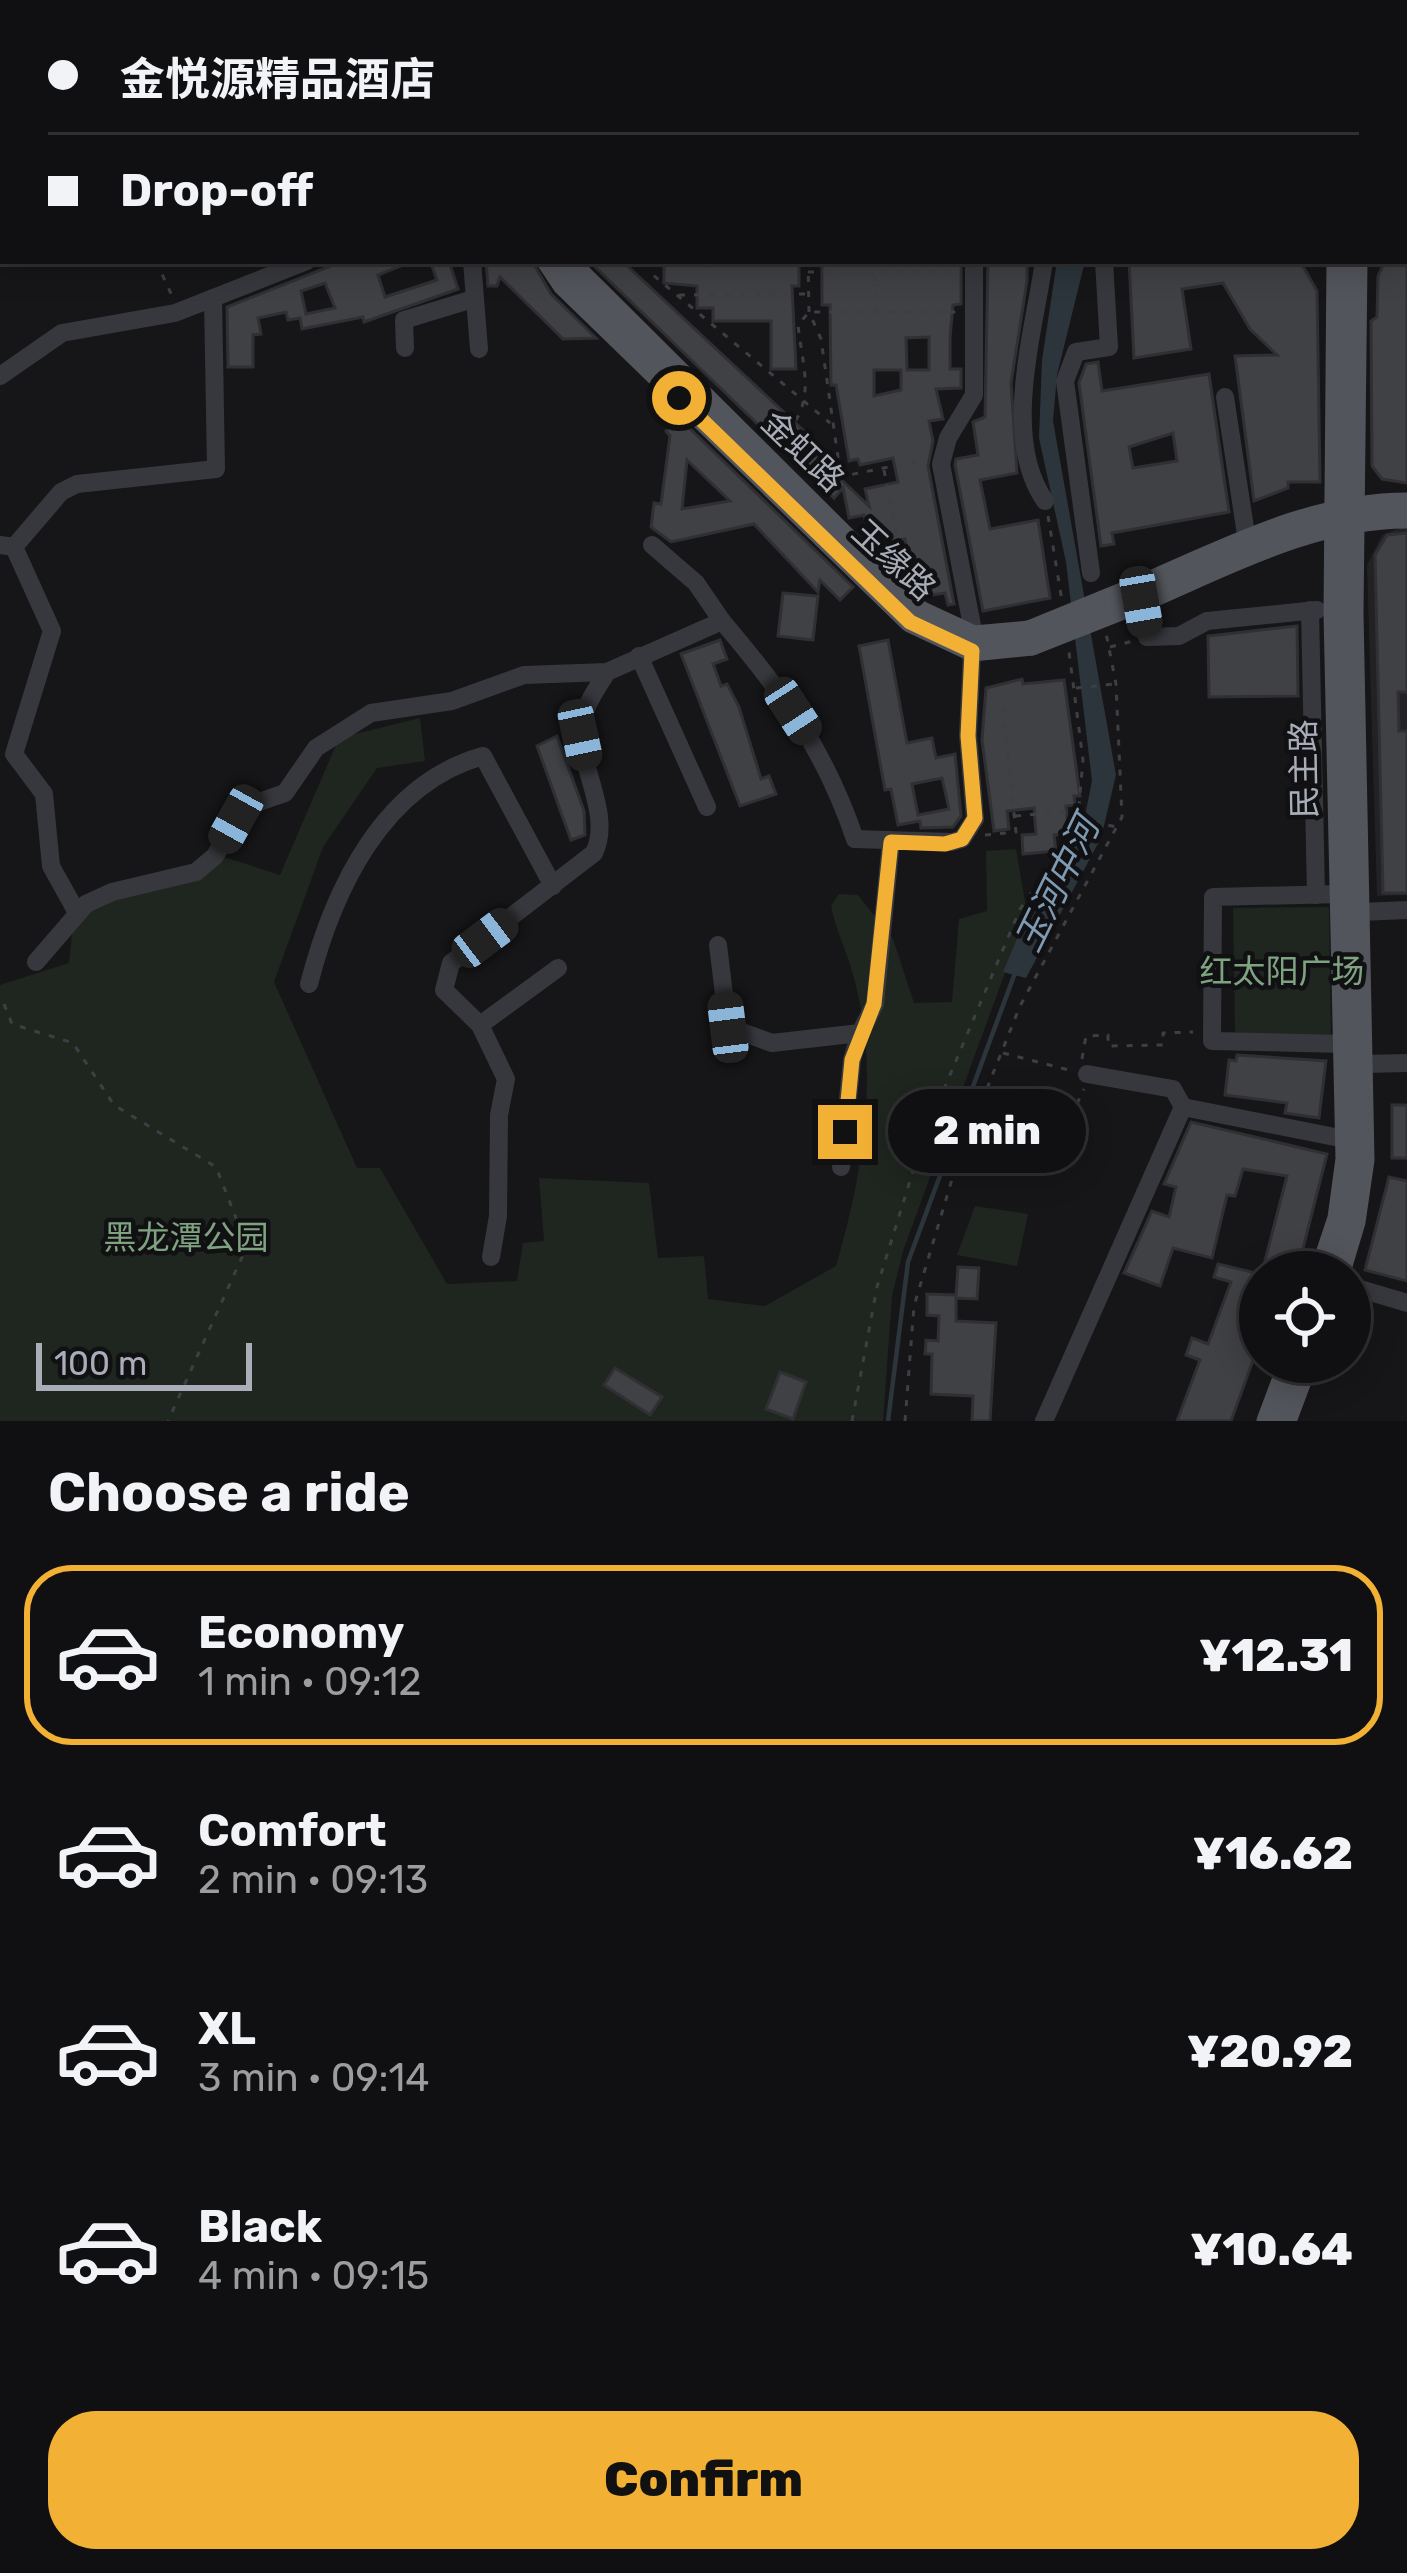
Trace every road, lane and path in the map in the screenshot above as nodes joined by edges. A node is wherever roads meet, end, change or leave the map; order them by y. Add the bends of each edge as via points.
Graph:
1 (158, 264) edge
2 (299, 264) edge
3 (472, 264) edge
4 (549, 264) edge
5 (571, 264) edge
6 (653, 264) edge
7 (808, 264) edge
8 (875, 264) edge
9 (1044, 264) edge
10 (1104, 264) edge
11 (1337, 264) edge
12 (1357, 264) edge
13 (974, 266) edge
14 (808, 272) junction
15 (875, 272) junction
16 (809, 293) junction
17 (678, 295) junction
18 (213, 298) junction
19 (473, 299) junction
20 (178, 311) junction
21 (809, 312) junction
22 (975, 312) junction
23 (875, 313) junction
24 (405, 349) dead end
25 (479, 349) dead end
26 (0, 376) edge
27 (1225, 397) dead end
28 (807, 403) junction
29 (832, 424) junction
30 (942, 457) junction
31 (763, 458) junction
32 (883, 468) junction
33 (1046, 501) joint
34 (1407, 503) edge
35 (1346, 517) junction
36 (1407, 518) edge
37 (1246, 541) junction
38 (652, 545) dead end
39 (7, 546) edge
40 (1091, 573) dead end
41 (901, 592) junction
42 (1139, 595) junction
43 (1063, 606) dead end
44 (1334, 608) junction
45 (1310, 610) junction
46 (722, 621) junction
47 (1105, 628) dead end
48 (1147, 637) junction
49 (973, 644) junction
50 (1069, 647) dead end
51 (1110, 647) junction
52 (639, 656) junction
53 (607, 672) junction
54 (1116, 684) junction
55 (1076, 688) junction
56 (1002, 701) dead end
57 (707, 807) dead end
58 (1079, 811) junction
59 (1014, 816) junction
60 (1079, 819) junction
61 (1119, 827) junction
62 (966, 834) junction
63 (891, 842) junction
64 (553, 886) junction
65 (1341, 894) junction
66 (1316, 895) junction
67 (1407, 910) edge
68 (76, 911) junction
69 (1360, 912) junction
70 (718, 945) dead end
71 (36, 962) dead end
72 (558, 968) dead end
73 (309, 984) dead end
74 (4, 1004) dead end
75 (480, 1024) junction
76 (1213, 1032) junction
77 (860, 1033) junction
78 (1344, 1044) junction
79 (1001, 1053) junction
80 (1407, 1063) edge
81 (1363, 1064) junction
82 (1087, 1074) joint
83 (1184, 1107) junction
84 (1345, 1139) junction
85 (959, 1158) junction
86 (842, 1167) dead end
87 (1326, 1251) edge
88 (1345, 1251) edge
89 (491, 1257) dead end
90 (1371, 1292) edge
91 (1407, 1303) edge
92 (1281, 1383) edge
93 (1300, 1383) edge
94 (168, 1421) edge
95 (853, 1421) edge
96 (905, 1421) edge
97 (1044, 1421) edge
98 (1267, 1421) edge
99 (1286, 1421) edge

1 - 20 path
2 - 18 street
3 - 19 street
4 - 49 main road, 玉缘路 via 910,622
5 - 31 main road, 金虹路
6 - 17 path via 653,275
7 - 14 path
8 - 15 path
9 - 33 street via 1024,411 1032,482
10 - 40 street via 1109,347 1076,352 1065,381
11 - 35 main road, 民主路
12 - 35 main road, 民主路
13 - 15 path
13 - 22 street
14 - 15 path
14 - 16 path
15 - 23 path
16 - 17 path
16 - 21 path
17 - 28 path
18 - 20 street
18 - 39 street via 216,469 76,484
19 - 24 street via 404,320
19 - 25 street
20 - 26 street via 62,333
21 - 23 path
21 - 28 path via 798,325
21 - 29 path
22 - 23 path
22 - 30 street via 974,395
27 - 37 street
28 - 29 path
28 - 31 path
29 - 32 path via 836,458 849,475
30 - 32 path
30 - 49 street
31 - 41 main road, 金虹路
32 - 41 path via 901,537
33 - 43 path
34 - 35 main road
35 - 36 main road
35 - 37 main road
35 - 42 main road
35 - 44 main road, 民主路
35 - 69 main road, 民主路
37 - 42 main road
38 - 46 street
39 - 68 street via 52,631 14,754 44,794 51,866
41 - 49 main road, 金虹路
42 - 48 street
42 - 49 main road, bridge via 1031,638
44 - 45 street
44 - 65 main road, 民主路
45 - 48 street
45 - 66 street
46 - 52 street
46 - 63 street via 830,766 856,838
47 - 51 path
48 - 51 path
49 - 62 street via 968,736 975,818
50 - 55 path
51 - 54 path
52 - 53 street
52 - 57 street
53 - 64 street via 580,735 600,838 588,860
53 - 68 street via 524,675 452,701 351,722 306,758 285,793 242,808 203,868 112,892
54 - 55 path
54 - 61 path via 1125,793
55 - 58 path
56 - 59 path
58 - 59 path
58 - 60 path
59 - 62 path via 1016,832
60 - 61 path
60 - 95 path via 1020,909 923,1139 878,1287
61 - 79 path
62 - 63 street via 945,844
63 - 77 street via 874,1004
64 - 73 street via 483,756 453,766 407,799 345,879
64 - 75 street via 448,967 444,990
65 - 66 street
65 - 78 main road, 民主路
66 - 76 street via 1213,897
67 - 69 street
68 - 71 street
69 - 81 main road, 民主路
70 - 77 street via 728,1027 772,1043
72 - 75 street
74 - 94 path via 12,1024 73,1043 115,1106 216,1167 232,1206 247,1246
75 - 89 street via 506,1079
76 - 78 street via 1212,1041
76 - 79 path via 1163,1033 1163,1045 1108,1046 1108,1035 1086,1036 1080,1072
77 - 86 street
78 - 84 main road, 民主路
79 - 85 path
80 - 81 street
81 - 88 main road, 民主路 via 1362,1181
82 - 83 street via 1173,1089
82 - 85 path via 1067,1125 1023,1131
83 - 84 street
83 - 97 street
84 - 87 main road, 民主路 via 1341,1200
85 - 96 path via 914,1306
90 - 91 street
92 - 98 main road
93 - 99 main road

